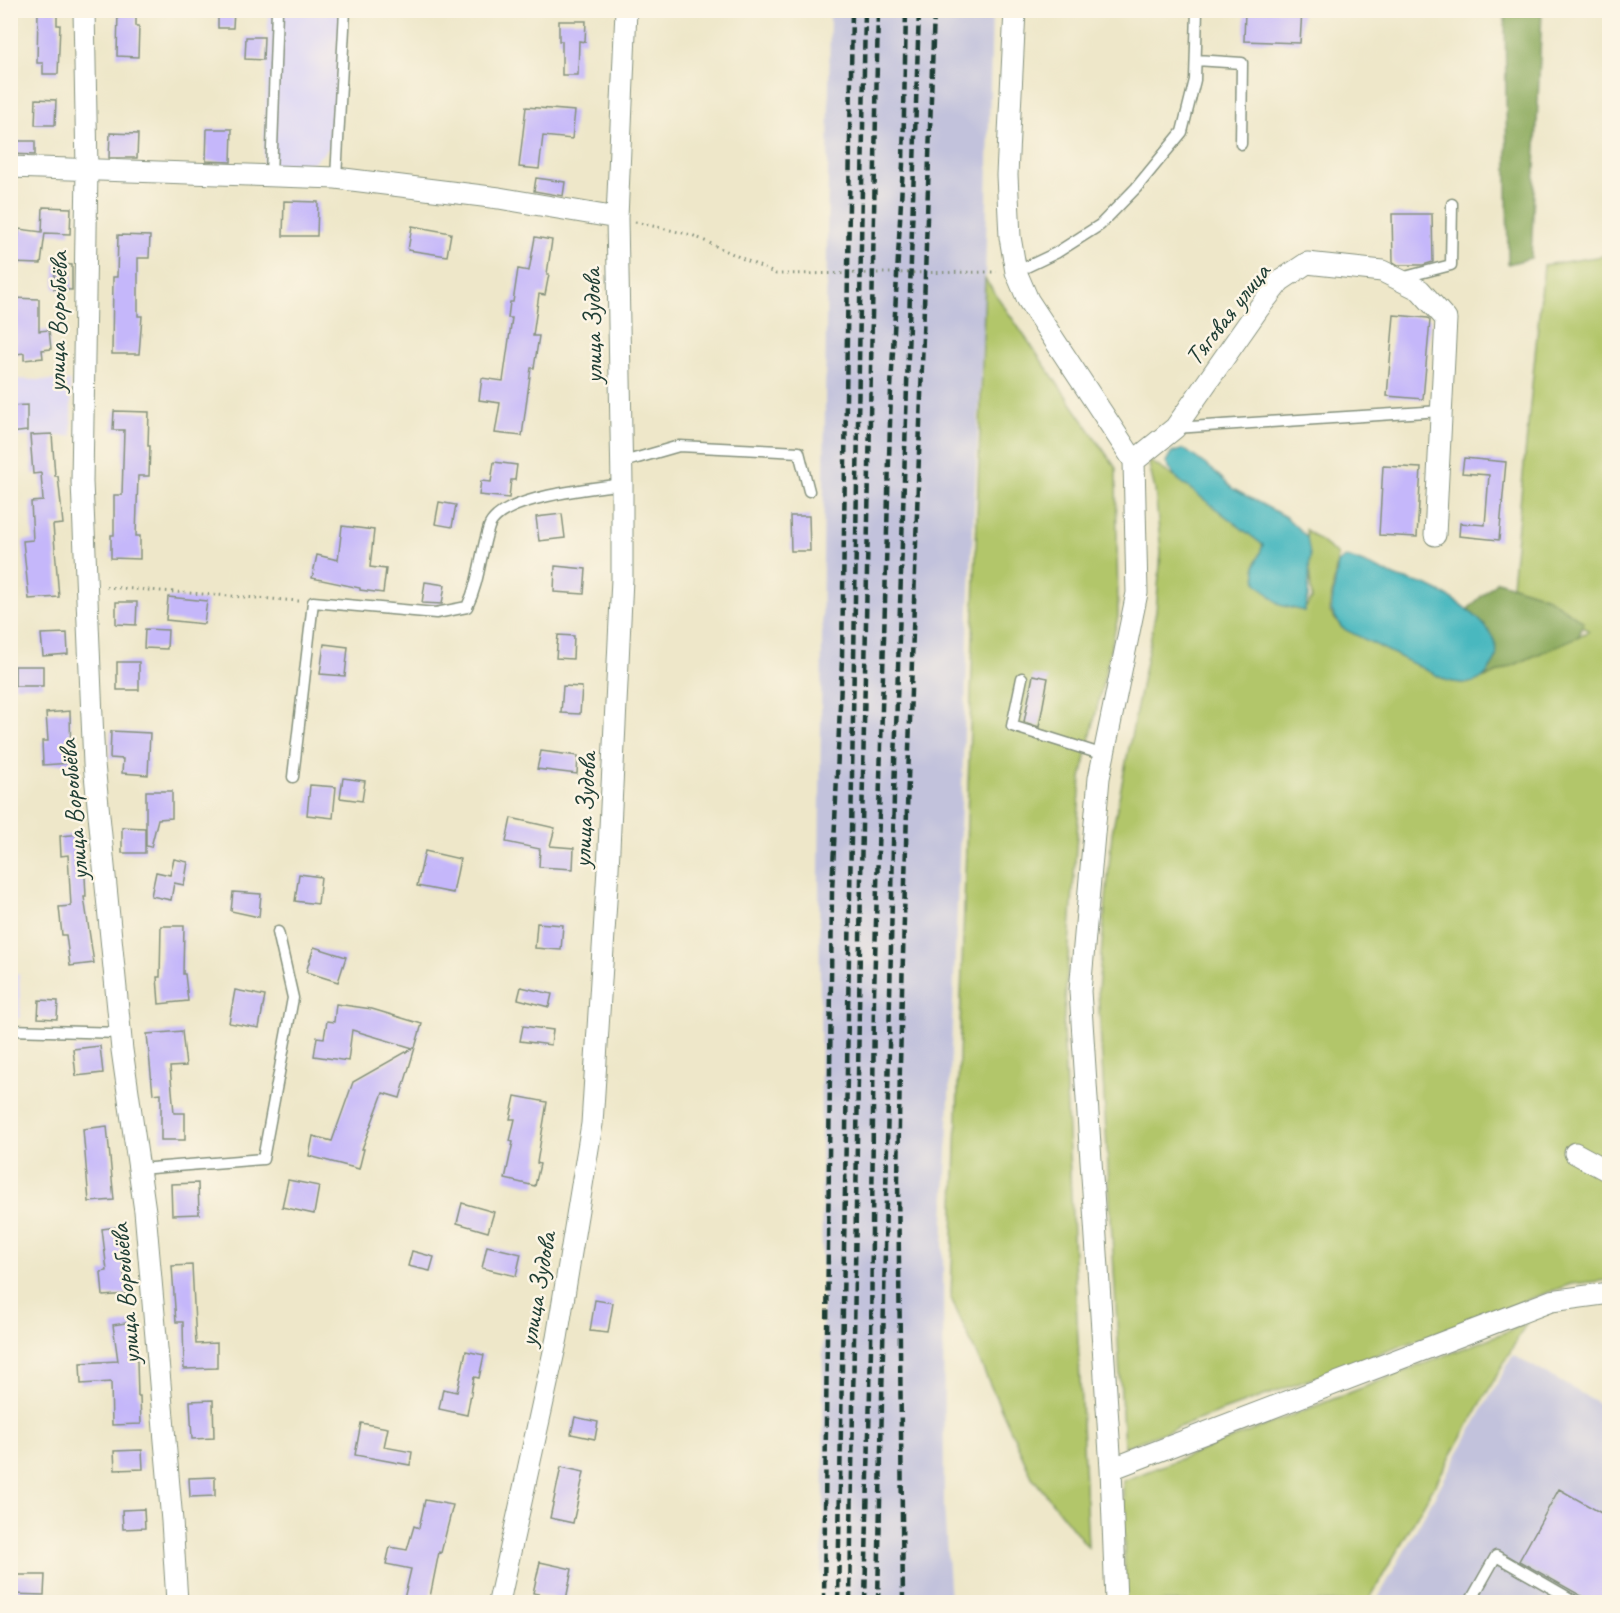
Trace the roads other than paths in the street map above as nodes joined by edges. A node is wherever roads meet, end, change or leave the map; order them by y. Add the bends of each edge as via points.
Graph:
1 (84, 10) edge
2 (277, 10) edge
3 (345, 10) edge
4 (626, 10) edge
5 (1015, 10) edge
6 (1197, 10) edge
7 (1196, 60) junction
8 (1241, 144) dead end
9 (10, 167) edge
10 (87, 169) junction
11 (271, 176) junction
12 (336, 178) junction
13 (1452, 204) dead end
14 (617, 218) junction
15 (1016, 272) junction
16 (1398, 279) junction
17 (1442, 411) junction
18 (1175, 428) junction
19 (1134, 461) junction
20 (620, 463) junction
21 (622, 484) junction
22 (809, 491) dead end
23 (1435, 535) dead end
24 (1022, 678) dead end
25 (1104, 755) junction
26 (293, 777) dead end
27 (278, 932) dead end
28 (10, 1030) edge
29 (120, 1034) junction
30 (1575, 1153) dead end
31 (139, 1169) junction
32 (1610, 1172) edge
33 (1610, 1293) edge
34 (1111, 1469) junction
35 (177, 1602) edge
36 (499, 1602) edge
37 (1116, 1602) edge
38 (1470, 1602) edge
39 (1576, 1602) edge

1 - 10 street, улица Воробьёва
2 - 11 lane
3 - 12 lane
4 - 14 street, улица Зудова
5 - 15 street via 1007,175
6 - 7 lane
7 - 8 lane via 1242,63
7 - 15 lane via 1182,132 1136,188 1100,225
9 - 10 street
10 - 11 street
10 - 29 street, улица Воробьёва via 82,482 94,764
11 - 12 street
12 - 14 street via 499,198
13 - 16 lane via 1451,265
14 - 20 street, улица Зудова
15 - 19 street via 1028,300
16 - 17 street, Тяговая улица via 1420,290 1446,319
16 - 18 street, Тяговая улица via 1382,271 1307,263 1280,281
17 - 18 lane
17 - 23 street, Тяговая улица
18 - 19 street, Тяговая улица
19 - 25 street via 1137,593
20 - 21 street, улица Зудова
20 - 22 lane via 679,446 799,452
21 - 26 lane via 524,501 502,511 490,524 468,607 436,613 313,602
21 - 36 street, улица Зудова via 621,603 592,1124 557,1338
24 - 25 lane via 1012,726
25 - 34 street via 1080,991
27 - 31 lane via 293,998 263,1159
28 - 29 lane
29 - 31 street, улица Воробьёва
30 - 32 street
31 - 35 street, улица Воробьёва
33 - 34 street via 1551,1301
34 - 37 street
38 - 39 lane via 1496,1556

